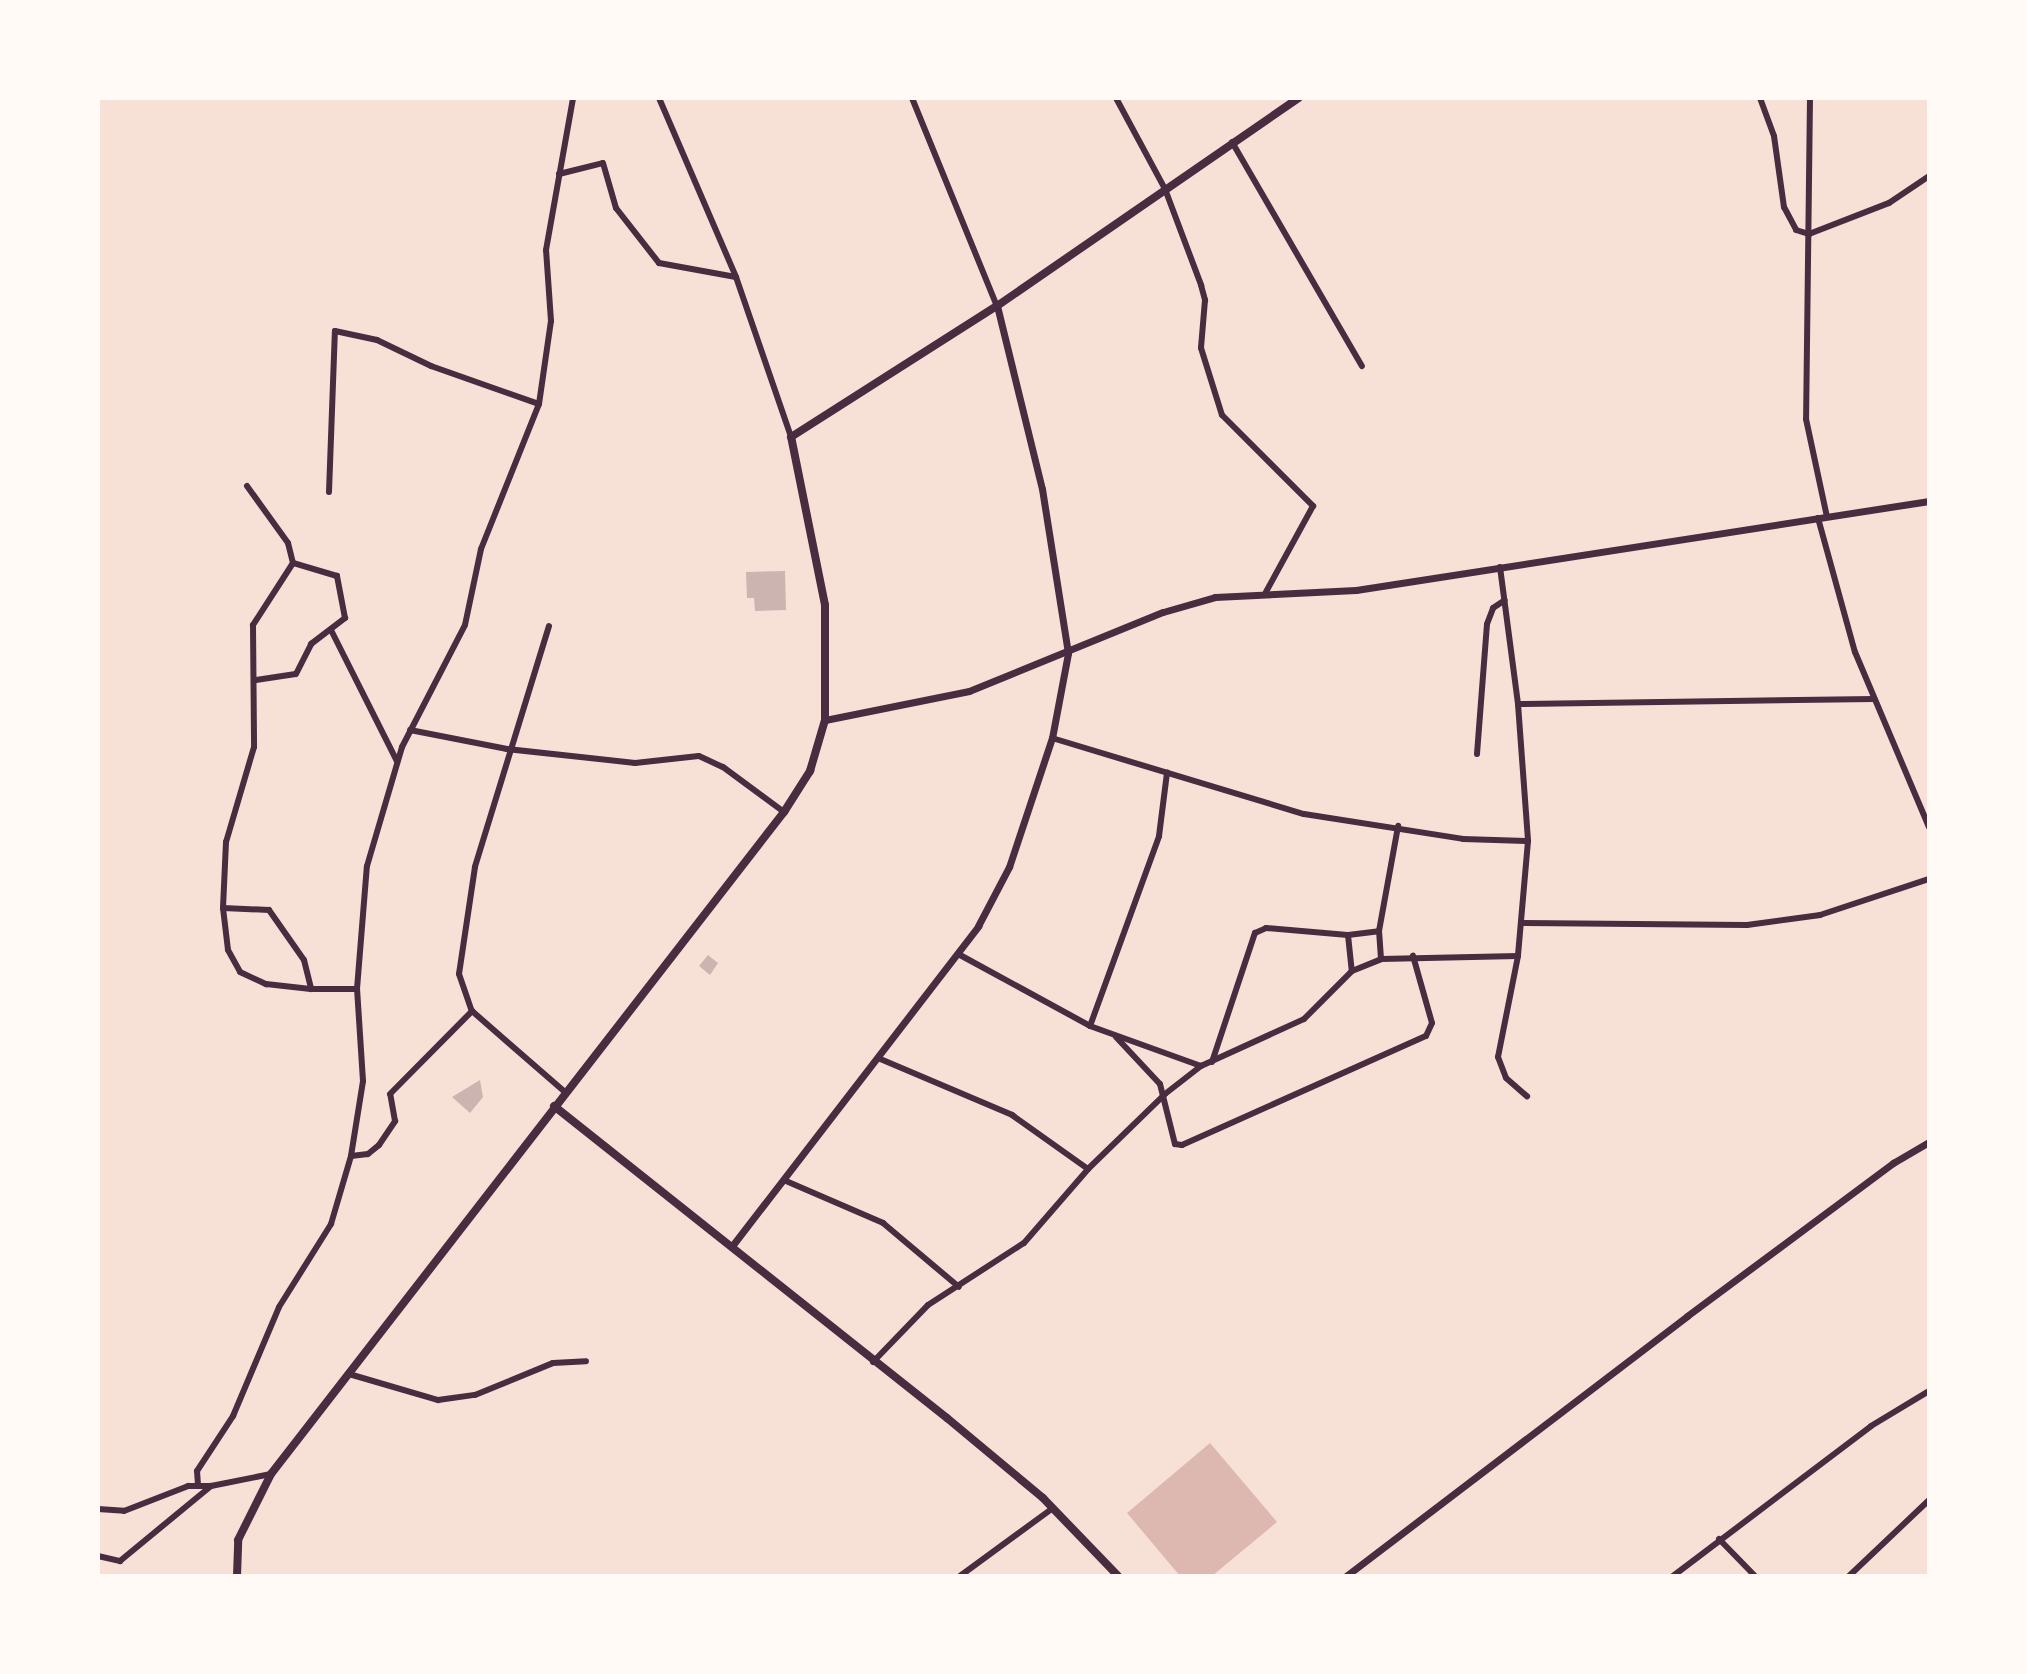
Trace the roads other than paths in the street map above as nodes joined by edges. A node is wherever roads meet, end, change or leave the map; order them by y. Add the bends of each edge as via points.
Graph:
1 (573, 98) edge
2 (659, 98) edge
3 (912, 98) edge
4 (1116, 98) edge
5 (1299, 98) edge
6 (1760, 98) edge
7 (1810, 98) edge
8 (1232, 142) junction
9 (559, 174) junction
10 (1929, 176) edge
11 (1165, 189) junction
12 (1809, 234) junction
13 (736, 277) junction
14 (997, 306) junction
15 (1362, 366) dead end
16 (539, 404) junction
17 (791, 437) junction
18 (247, 486) dead end
19 (329, 492) dead end
20 (1929, 501) edge
21 (1822, 518) junction
22 (293, 563) junction
23 (1500, 567) junction
24 (1266, 592) junction
25 (1505, 600) junction
26 (549, 626) dead end
27 (331, 630) junction
28 (1068, 653) junction
29 (256, 680) junction
30 (1874, 699) junction
31 (1518, 704) junction
32 (825, 720) junction
33 (410, 730) junction
34 (1052, 738) junction
35 (507, 749) junction
36 (1477, 754) dead end
37 (397, 761) junction
38 (1167, 773) junction
39 (784, 812) junction
40 (1398, 826) junction
41 (1929, 827) edge
42 (1528, 841) junction
43 (1929, 879) edge
44 (223, 908) junction
45 (1522, 923) junction
46 (1379, 931) junction
47 (1348, 935) junction
48 (960, 955) junction
49 (1413, 956) junction
50 (1518, 956) junction
51 (1381, 959) junction
52 (1352, 971) junction
53 (311, 989) junction
54 (357, 989) junction
55 (472, 1011) junction
56 (1090, 1026) junction
57 (1116, 1037) junction
58 (878, 1058) junction
59 (1212, 1062) junction
60 (1201, 1066) junction
61 (565, 1092) junction
62 (1165, 1094) junction
63 (1527, 1096) dead end
64 (554, 1106) junction
65 (1929, 1142) edge
66 (351, 1156) junction
67 (1088, 1169) junction
68 (786, 1181) junction
69 (732, 1246) junction
70 (959, 1287) junction
71 (586, 1361) dead end
72 (873, 1362) junction
73 (349, 1374) junction
74 (1929, 1391) edge
75 (271, 1474) junction
76 (198, 1485) junction
77 (211, 1486) junction
78 (1929, 1500) edge
79 (1053, 1508) junction
80 (98, 1509) edge
81 (1719, 1539) junction
82 (98, 1556) edge
83 (237, 1576) edge
84 (960, 1576) edge
85 (1118, 1576) edge
86 (1346, 1576) edge
87 (1673, 1576) edge
88 (1755, 1576) edge
89 (1849, 1576) edge

1 - 9 street
2 - 13 street
3 - 14 street
4 - 11 street
5 - 8 main road
6 - 12 street via 1774,136 1784,207 1796,230
7 - 12 street
8 - 11 main road
8 - 15 street
9 - 13 street via 603,163 616,208 659,263
9 - 16 street via 546,250 551,321
10 - 12 street via 1889,203
11 - 14 main road
11 - 24 street via 1205,300 1201,348 1222,415 1313,506
12 - 21 street via 1806,419
13 - 17 street
14 - 17 main road
14 - 28 street via 1042,489
16 - 19 street via 431,366 377,340 335,331
16 - 33 street via 481,549 465,625
17 - 32 main road via 825,605
18 - 22 street via 288,543
20 - 21 street
21 - 23 street
21 - 30 street via 1835,591
22 - 27 street via 333,574 339,581 346,615
22 - 29 street via 253,625
23 - 24 street via 1356,590
23 - 25 street
24 - 28 street via 1215,597 1163,612
25 - 31 street
25 - 36 street via 1493,608 1487,624
26 - 35 street
27 - 29 street via 311,644 296,674
27 - 37 street
28 - 32 street via 969,691
28 - 34 street
29 - 44 street via 254,747 226,842
30 - 31 street
30 - 41 street
31 - 42 street
32 - 39 main road via 810,771
33 - 35 street
33 - 37 street
34 - 38 street
34 - 48 street via 1009,867
35 - 39 street via 635,763 699,756 723,767
35 - 55 street via 468,897 459,974
37 - 54 street via 367,866
38 - 40 street via 1304,814
38 - 56 street via 1159,836
39 - 61 main road
40 - 42 street via 1463,839
40 - 46 street
42 - 45 street
43 - 45 street via 1820,915 1747,925
44 - 53 street via 269,910 304,960
44 - 53 street via 228,950 240,972 266,984
45 - 50 street
46 - 47 street
46 - 51 street
47 - 52 street
47 - 59 street via 1276,928 1255,933
48 - 56 street
48 - 58 street
49 - 50 street
49 - 51 street
49 - 62 street via 1432,1023 1414,1044 1178,1146
50 - 63 street via 1498,1057 1506,1078
51 - 52 street
52 - 59 street via 1304,1019
53 - 54 street
54 - 66 street via 363,1081
55 - 61 street
55 - 66 street via 390,1094 395,1121 379,1145 368,1154
56 - 57 street
57 - 60 street
57 - 62 street via 1146,1065
58 - 67 street via 1012,1115
58 - 68 street
59 - 60 street
60 - 62 street
61 - 64 main road
62 - 67 street
64 - 69 main road
64 - 73 main road
65 - 86 street via 1687,1316
66 - 76 street via 331,1224 279,1307 233,1416 197,1471
67 - 70 street via 1024,1243
68 - 69 street
68 - 70 street via 883,1223
69 - 72 main road
70 - 72 street via 916,1315
71 - 73 street via 553,1363 501,1386 449,1400 421,1397
72 - 79 main road
73 - 75 main road
74 - 81 street via 1871,1426
75 - 77 street
75 - 83 main road via 238,1540
76 - 77 street
76 - 80 street via 124,1511
77 - 82 street via 120,1561
78 - 89 street
79 - 84 street
79 - 85 main road
81 - 87 street
81 - 88 street

